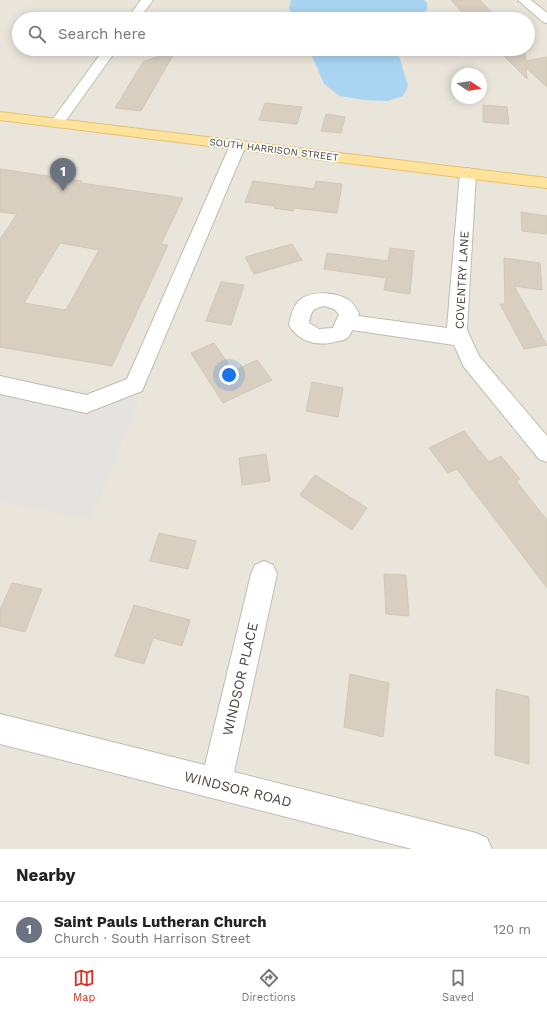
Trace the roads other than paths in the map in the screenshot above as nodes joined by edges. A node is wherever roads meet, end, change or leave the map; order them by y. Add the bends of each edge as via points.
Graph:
1 (147, 0) edge
2 (524, 0) edge
3 (138, 12) edge
4 (547, 19) edge
5 (106, 56) edge
6 (0, 116) edge
7 (57, 123) junction
8 (238, 145) junction
9 (468, 173) junction
10 (547, 183) edge
11 (346, 322) dead end
12 (461, 338) junction
13 (0, 385) edge
14 (547, 452) edge
15 (264, 574) dead end
16 (0, 729) edge
17 (216, 784) junction
18 (476, 849) edge

1 - 3 street
2 - 4 street
5 - 7 street
6 - 7 main road, SOUTH HARRISON STREET
7 - 8 main road, SOUTH HARRISON STREET
8 - 9 main road, SOUTH HARRISON STREET
8 - 13 street via 135,385 86,404
9 - 10 main road, SOUTH HARRISON STREET
9 - 12 street, COVENTRY LANE via 457,330
11 - 12 street
12 - 14 street, COVENTRY LANE via 471,361
15 - 17 street, WINDSOR PLACE
16 - 17 street, WINDSOR ROAD
17 - 18 street, WINDSOR ROAD

